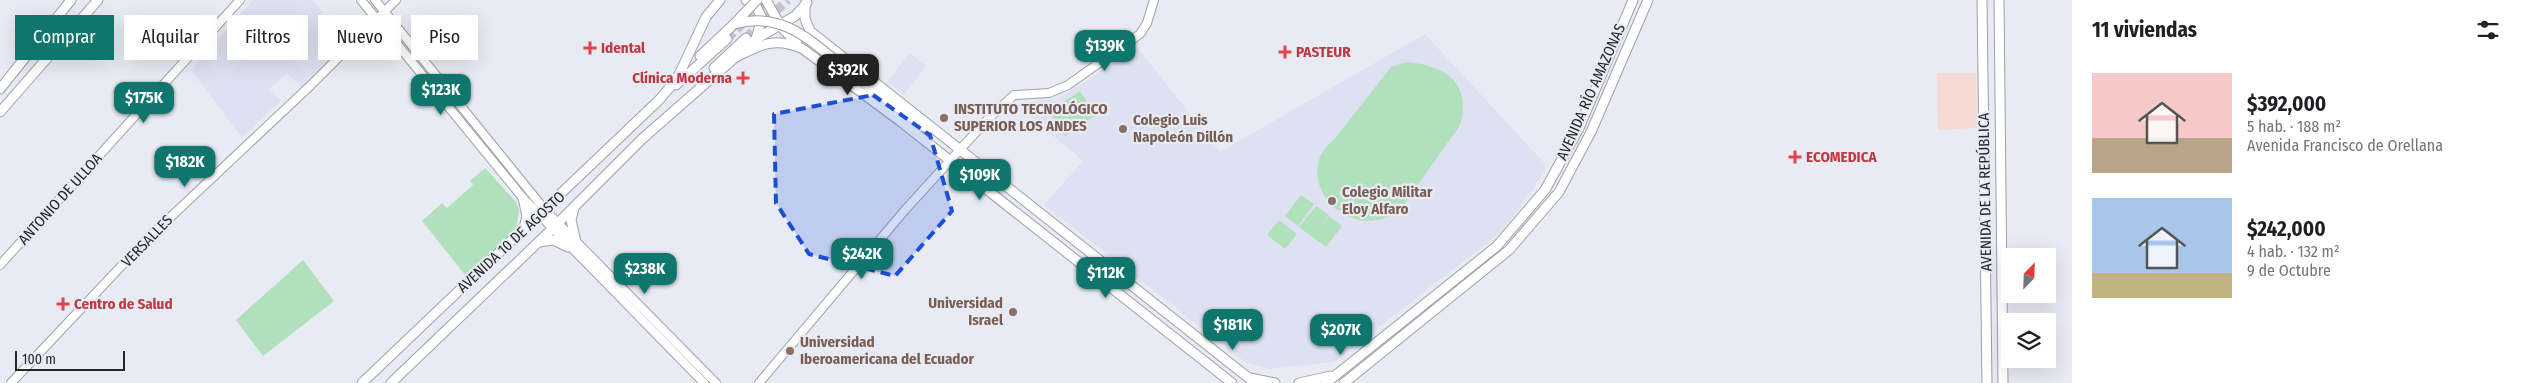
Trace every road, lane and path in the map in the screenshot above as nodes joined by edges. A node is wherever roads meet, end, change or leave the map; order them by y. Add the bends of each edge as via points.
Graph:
1 (71, 0) edge
2 (98, 0) edge
3 (240, 0) edge
4 (362, 0) edge
5 (376, 0) edge
6 (396, 0) edge
7 (720, 0) edge
8 (746, 0) edge
9 (757, 0) edge
10 (766, 0) edge
11 (1154, 0) edge
12 (1633, 0) edge
13 (1648, 0) edge
14 (1982, 0) edge
15 (1999, 0) edge
16 (807, 2) edge
17 (771, 11) junction
18 (385, 12) junction
19 (373, 15) edge
20 (382, 15) edge
21 (795, 16) junction
22 (734, 24) junction
23 (780, 25) junction
24 (746, 38) tunnel mouth
25 (727, 39) tunnel mouth
26 (756, 39) junction
27 (825, 44) junction
28 (401, 49) edge
29 (806, 51) junction
30 (734, 58) junction
31 (335, 60) edge
32 (678, 79) junction
33 (0, 89) edge
34 (659, 100) junction
35 (0, 112) edge
36 (664, 118) junction
37 (931, 129) junction
38 (960, 151) junction
39 (949, 162) junction
40 (523, 198) junction
41 (575, 207) junction
42 (542, 213) junction
43 (558, 222) junction
44 (551, 230) junction
45 (523, 232) junction
46 (539, 242) junction
47 (572, 244) junction
48 (0, 265) edge
49 (1214, 351) junction
50 (1205, 362) junction
51 (1336, 375) junction
52 (1252, 380) edge
53 (11, 383) edge
54 (362, 383) edge
55 (391, 383) edge
56 (704, 383) edge
57 (716, 383) edge
58 (759, 383) edge
59 (1232, 383) edge
60 (1275, 383) edge
61 (1299, 383) edge
62 (1326, 383) edge
63 (1344, 383) edge
64 (1987, 383) edge
65 (2003, 383) edge

1 - 33 main road
2 - 35 main road
3 - 48 street, ANTONIO DE ULLOA
4 - 19 street
5 - 18 street
6 - 18 street, VERSALLES
7 - 32 main road, AVENIDA 10 DE AGOSTO via 706,17
8 - 26 main road via 756,6 762,18
9 - 22 main road, bridge
10 - 17 main road
11 - 38 street via 1140,34 1057,91 1014,95
12 - 51 main road, AVENIDA RÍO AMAZONAS via 1579,128 1545,190 1497,246
13 - 63 main road, AVENIDA RÍO AMAZONAS via 1591,132 1559,192 1509,250
14 - 64 main road, AVENIDA DE LA REPÚBLICA
15 - 65 main road, AVENIDA DE LA REPÚBLICA
16 - 21 main road, AVENIDA 10 DE AGOSTO
16 - 27 main road via 805,19 810,31
17 - 21 main road
17 - 23 main road
18 - 20 street, VERSALLES
18 - 42 street
21 - 23 main road, AVENIDA 10 DE AGOSTO
22 - 32 main road
22 - 37 main road, bridge via 769,20 792,28 918,126
23 - 26 main road, AVENIDA 10 DE AGOSTO
23 - 29 main road
24 - 36 main road, AVENIDA 10 DE AGOSTO
25 - 34 main road, AVENIDA 10 DE AGOSTO
26 - 30 main road, AVENIDA 10 DE AGOSTO
27 - 29 main road via 807,42
27 - 37 main road
28 - 40 street
29 - 30 main road via 790,43 778,42 761,44
29 - 39 main road
30 - 36 main road, AVENIDA 10 DE AGOSTO
31 - 53 street, VERSALLES via 143,243
32 - 34 main road, AVENIDA 10 DE AGOSTO
34 - 42 main road, AVENIDA 10 DE AGOSTO
36 - 41 main road, AVENIDA 10 DE AGOSTO
37 - 38 main road
38 - 39 street
38 - 49 main road
39 - 50 main road
39 - 58 street
40 - 42 street
40 - 45 main road via 526,216
41 - 43 main road, AVENIDA 10 DE AGOSTO
41 - 47 main road via 571,220
42 - 43 street
42 - 44 street
42 - 45 main road, AVENIDA 10 DE AGOSTO
43 - 44 main road, AVENIDA 10 DE AGOSTO
43 - 47 street
44 - 46 main road, AVENIDA 10 DE AGOSTO
44 - 47 street
45 - 54 main road, AVENIDA 10 DE AGOSTO
46 - 47 main road via 554,240
46 - 55 main road, AVENIDA 10 DE AGOSTO
47 - 56 street
47 - 57 street
49 - 50 main road
49 - 52 main road
50 - 59 main road
51 - 61 main road
51 - 62 main road, AVENIDA RÍO AMAZONAS
52 - 60 main road

